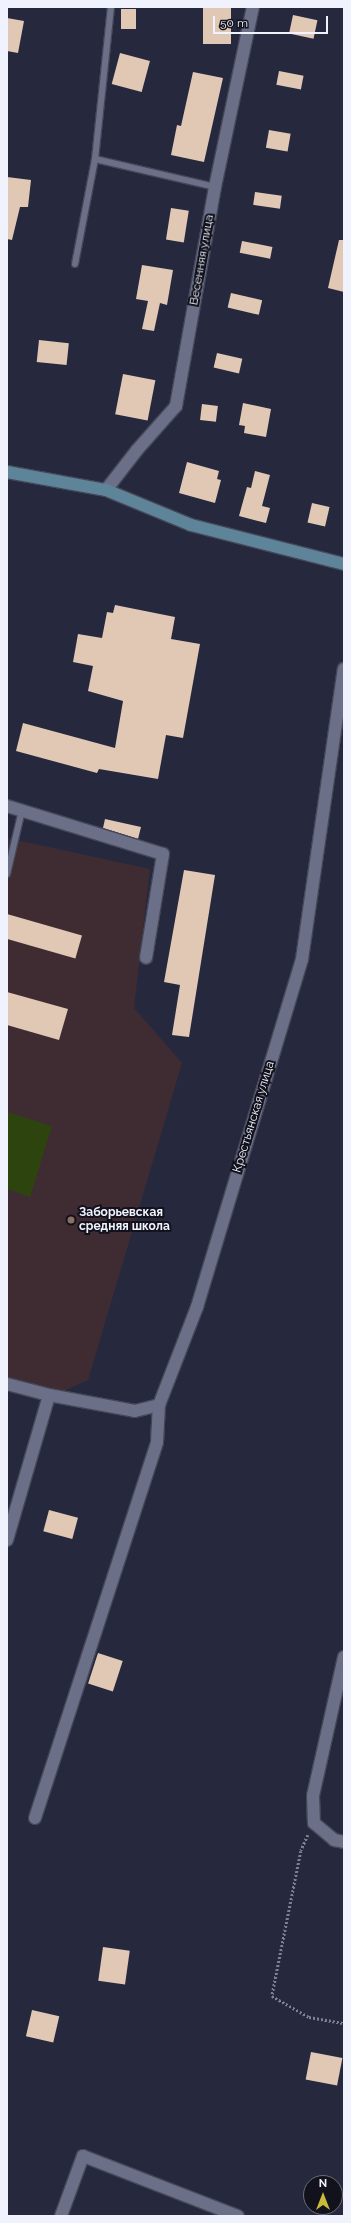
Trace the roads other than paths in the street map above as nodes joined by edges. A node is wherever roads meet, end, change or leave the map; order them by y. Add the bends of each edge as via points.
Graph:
1 (111, 7) edge
2 (253, 7) edge
3 (95, 159) junction
4 (215, 187) junction
5 (75, 264) dead end
6 (7, 472) edge
7 (106, 490) junction
8 (344, 564) edge
9 (344, 668) edge
10 (7, 806) edge
11 (22, 810) junction
12 (7, 874) edge
13 (146, 958) dead end
14 (7, 1384) edge
15 (49, 1395) junction
16 (159, 1405) junction
17 (7, 1540) edge
18 (344, 1657) edge
19 (35, 1818) dead end
20 (344, 1842) edge
21 (61, 2216) edge
22 (238, 2216) edge

1 - 3 lane
2 - 4 street, Весенняя улица
3 - 4 lane
3 - 5 lane
4 - 7 street, Весенняя улица via 176,406
6 - 7 street
7 - 8 street via 191,525
9 - 16 street, Крестьянская улица via 302,959 197,1307
10 - 11 street
11 - 12 lane
11 - 13 street via 163,854
14 - 15 street
15 - 16 street via 135,1410
15 - 17 street
16 - 19 street, Крестьянская улица via 157,1442
18 - 20 street via 313,1796 314,1823 334,1840
21 - 22 street via 83,2156

